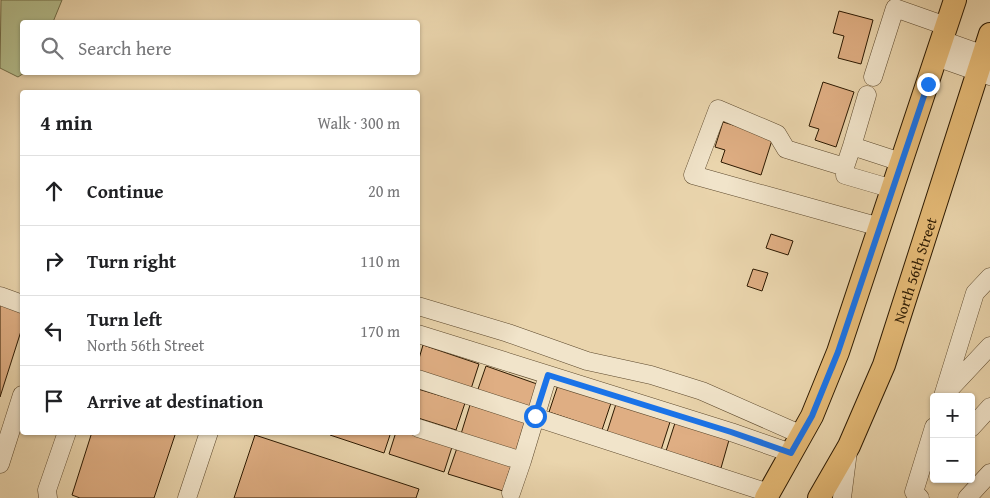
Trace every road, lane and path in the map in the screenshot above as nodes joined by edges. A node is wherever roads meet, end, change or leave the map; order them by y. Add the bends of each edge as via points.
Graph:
1 (955, 0) edge
2 (941, 41) junction
3 (986, 58) edge
4 (873, 77) dead end
5 (867, 96) dead end
6 (852, 146) junction
7 (902, 162) junction
8 (845, 168) junction
9 (893, 189) junction
10 (880, 227) junction
11 (990, 277) edge
12 (0, 296) edge
13 (20, 303) edge
14 (420, 307) edge
15 (420, 335) edge
16 (990, 346) edge
17 (548, 375) junction
18 (420, 380) edge
19 (944, 393) edge
20 (946, 393) edge
21 (20, 401) edge
22 (990, 407) edge
23 (535, 416) junction
24 (975, 424) edge
25 (420, 429) edge
26 (66, 435) edge
27 (208, 435) edge
28 (931, 438) edge
29 (796, 444) junction
30 (849, 446) junction
31 (522, 461) junction
32 (0, 464) edge
33 (990, 473) edge
34 (930, 474) edge
35 (511, 493) dead end
36 (917, 493) edge
37 (767, 495) edge
38 (48, 498) edge
39 (187, 498) edge
40 (818, 498) edge
41 (842, 498) edge
42 (967, 498) edge

1 - 2 main road
2 - 3 street
2 - 4 street via 894,8
2 - 7 main road
3 - 30 main road, North 56th Street via 884,365
5 - 6 street
6 - 7 street
6 - 8 street
7 - 9 main road
8 - 9 street via 845,175
8 - 10 street via 786,149 777,134 718,109 693,175
9 - 10 main road
10 - 29 main road via 838,352 812,416
11 - 19 street via 975,293
12 - 13 street
14 - 29 street via 587,361 651,374 702,391
15 - 17 street
16 - 20 street
17 - 23 street
17 - 29 street via 731,432
18 - 23 street
21 - 32 street
22 - 24 street
23 - 31 street
23 - 37 street
25 - 31 street
26 - 38 street via 47,490
27 - 39 street
28 - 36 street
29 - 37 main road
30 - 40 main road, North 56th Street
30 - 41 street
31 - 35 street
33 - 42 street
34 - 36 street

